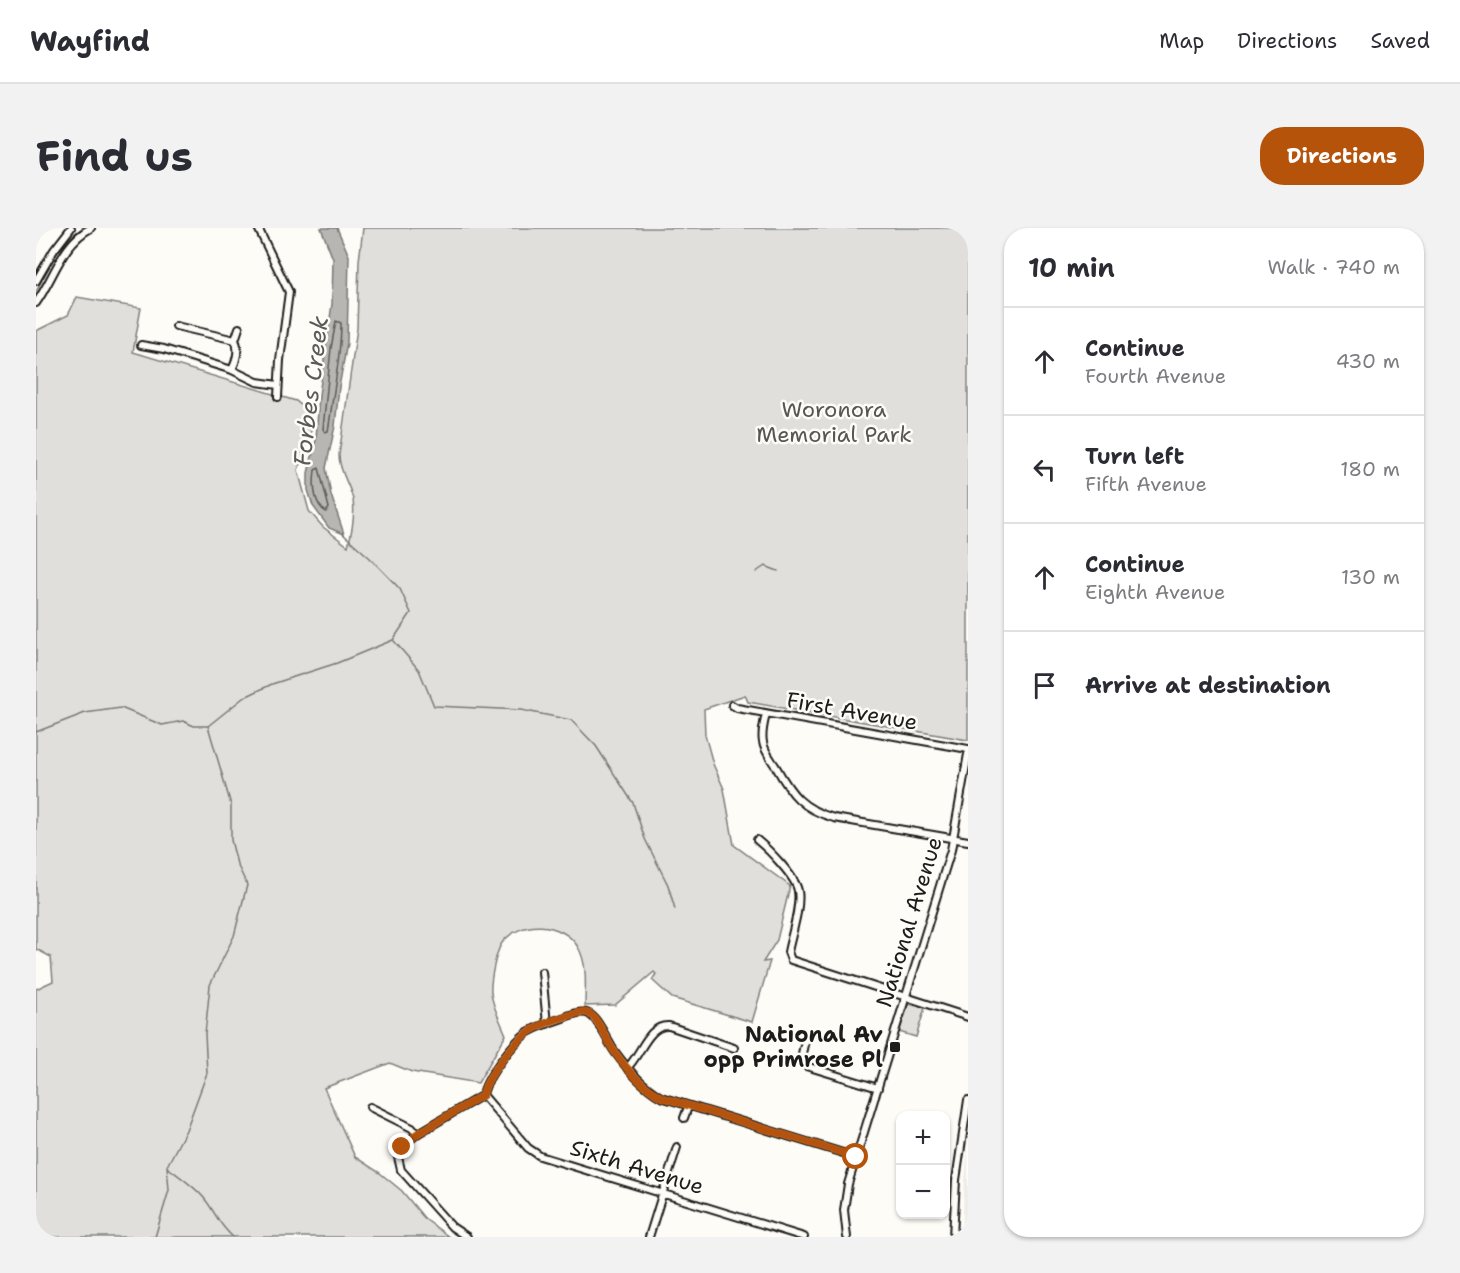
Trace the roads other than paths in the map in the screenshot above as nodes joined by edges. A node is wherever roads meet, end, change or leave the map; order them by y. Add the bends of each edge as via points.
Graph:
1 (71, 228) edge
2 (91, 228) edge
3 (258, 228) edge
4 (36, 281) edge
5 (36, 303) edge
6 (191, 320) dead end
7 (176, 326) dead end
8 (239, 328) dead end
9 (188, 330) junction
10 (160, 338) dead end
11 (236, 340) junction
12 (141, 345) dead end
13 (159, 347) junction
14 (232, 370) junction
15 (278, 385) junction
16 (278, 397) dead end
17 (734, 709) dead end
18 (766, 714) junction
19 (968, 751) edge
20 (954, 838) junction
21 (757, 840) dead end
22 (968, 841) edge
23 (542, 972) dead end
24 (906, 998) junction
25 (968, 1017) edge
26 (547, 1024) junction
27 (806, 1036) dead end
28 (734, 1048) dead end
29 (627, 1068) junction
30 (878, 1088) junction
31 (483, 1095) junction
32 (968, 1100) edge
33 (370, 1107) dead end
34 (688, 1107) junction
35 (684, 1118) dead end
36 (417, 1134) junction
37 (677, 1147) dead end
38 (856, 1157) junction
39 (662, 1193) junction
40 (467, 1237) edge
41 (649, 1237) edge
42 (804, 1237) edge
43 (848, 1237) edge
44 (953, 1237) edge

1 - 4 street
2 - 5 street via 68,249
3 - 15 street via 289,292
6 - 9 street
7 - 9 street
8 - 11 street
9 - 11 street
10 - 13 street
11 - 14 street
12 - 13 street
13 - 14 street
14 - 15 street via 257,382
15 - 16 street
17 - 18 street, First Avenue
18 - 19 street, First Avenue
18 - 20 street via 763,745 792,794 805,805 834,818
19 - 20 street, National Avenue
20 - 22 street
20 - 24 street, National Avenue
21 - 24 street via 797,887 799,899 788,952 791,960
23 - 26 street
24 - 25 street
24 - 30 street, National Avenue
26 - 29 street via 572,1014 588,1013
26 - 31 street via 521,1039 490,1076
27 - 30 street via 801,1058 806,1066
28 - 29 street via 660,1026
29 - 34 street via 651,1091
30 - 38 street, National Avenue
31 - 36 street
31 - 39 street, Sixth Avenue via 533,1152
32 - 44 street via 956,1180
33 - 36 street
34 - 35 street
34 - 38 street
36 - 40 street via 399,1152 399,1166 453,1227
37 - 39 street
38 - 43 street, National Avenue via 845,1198
39 - 41 street
39 - 42 street, Sixth Avenue

